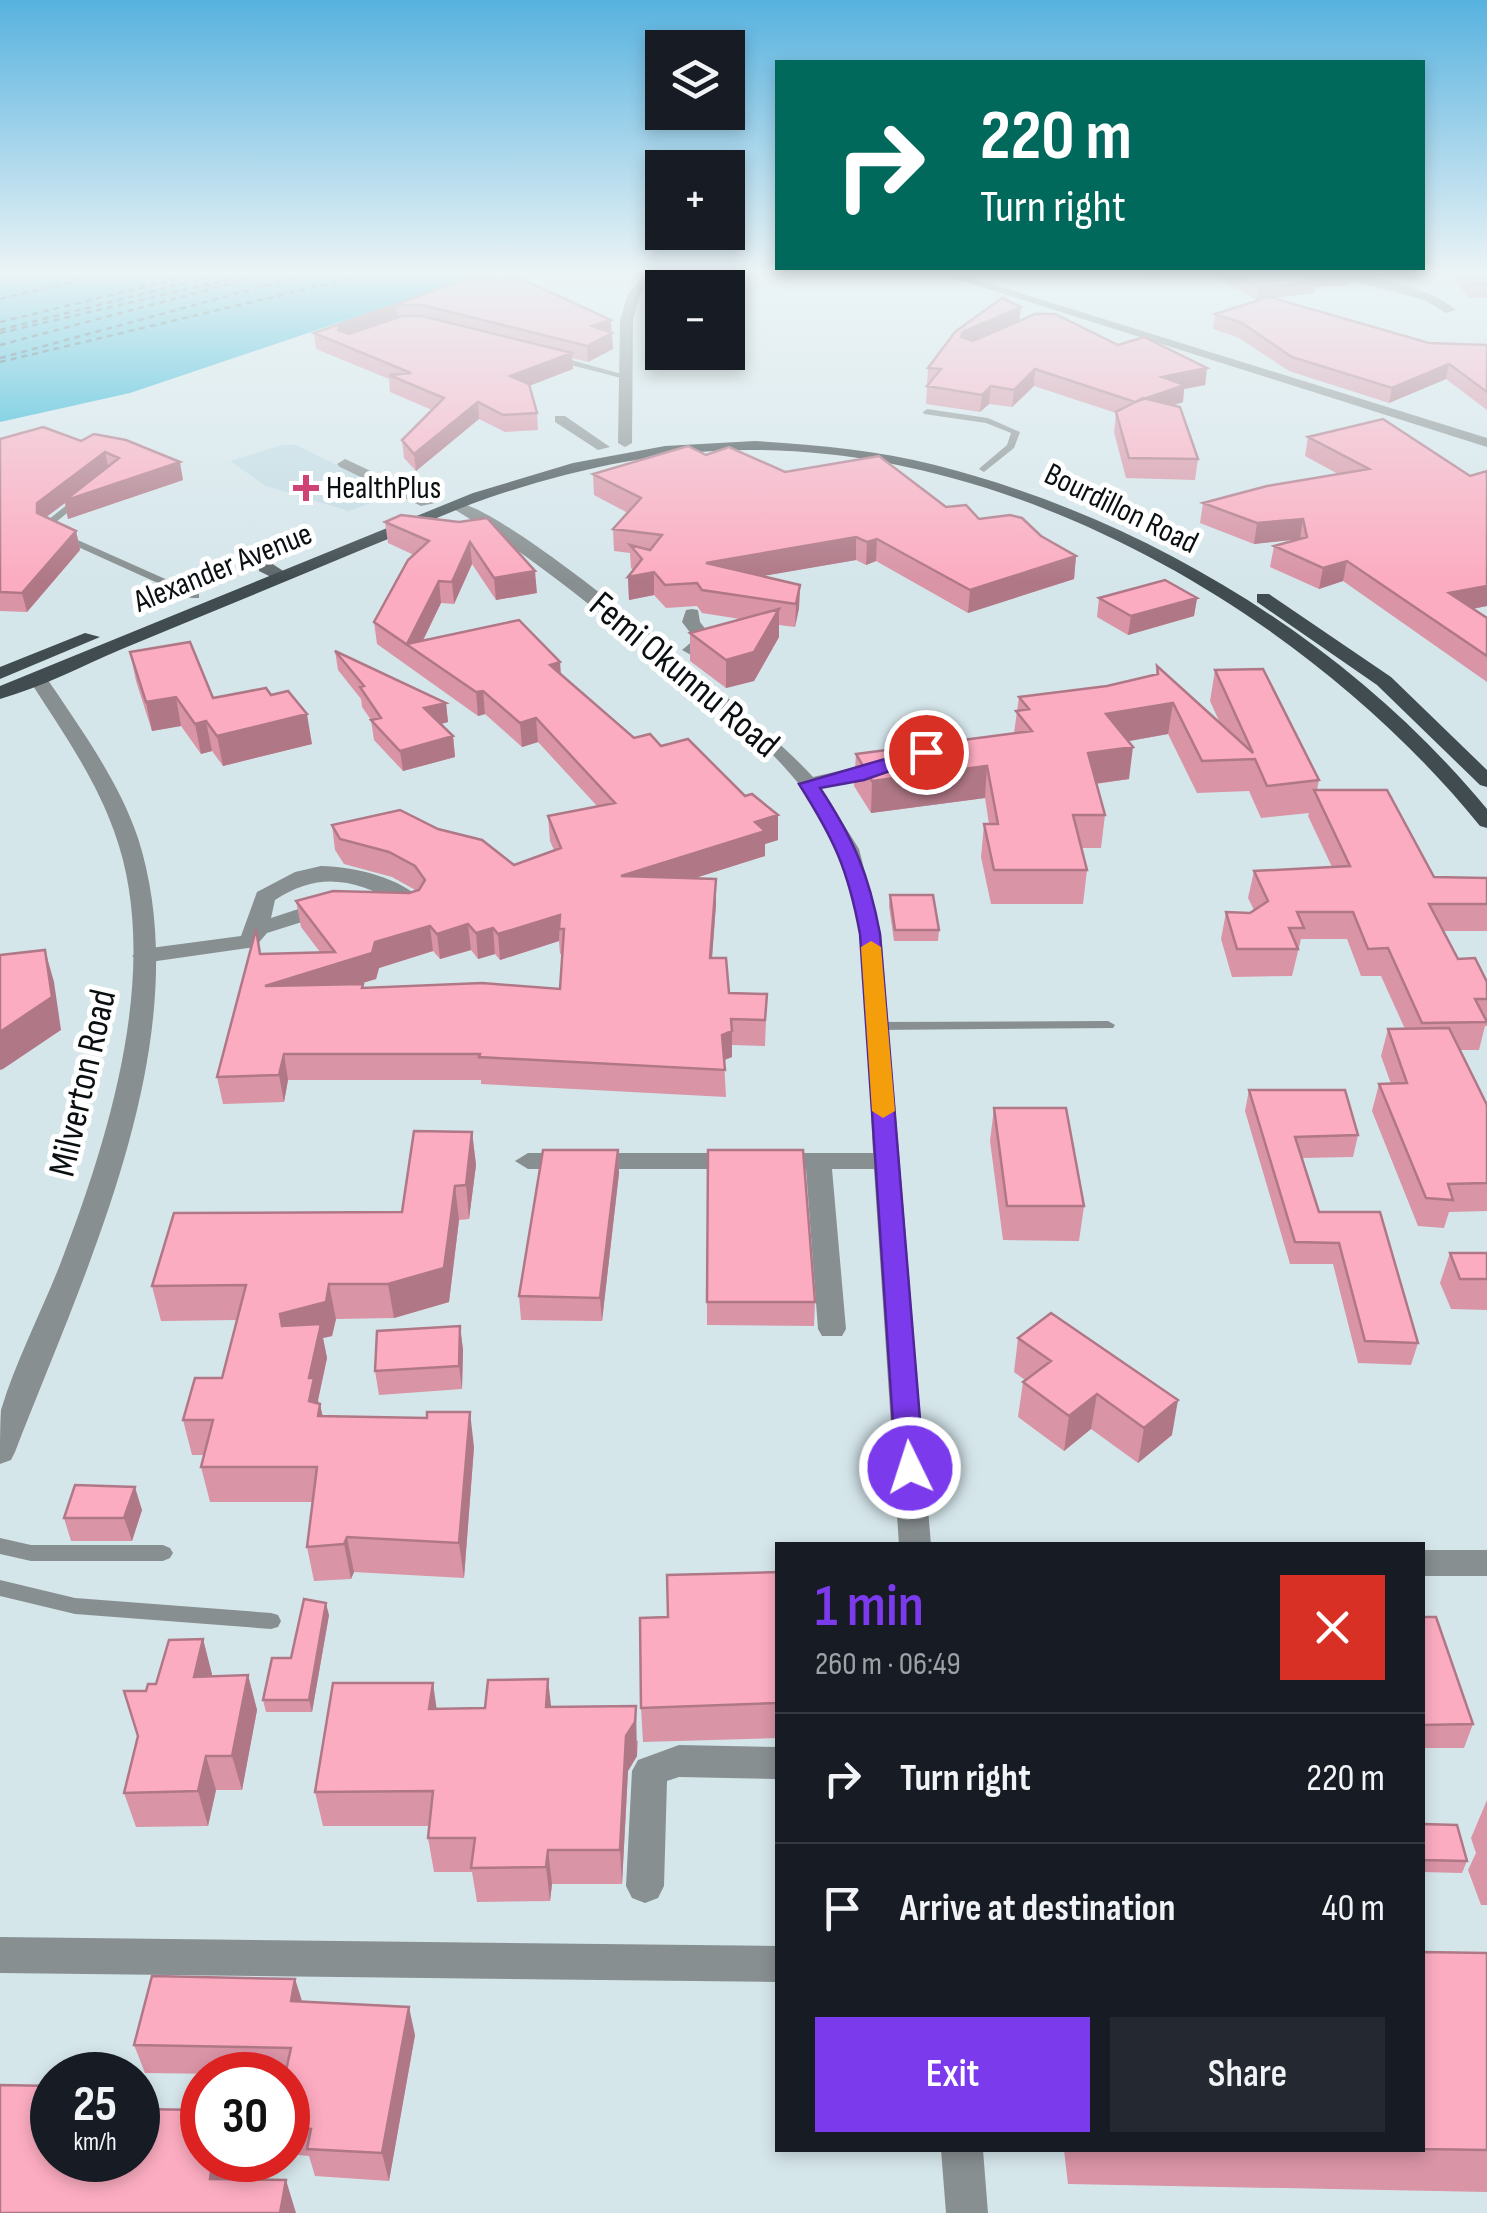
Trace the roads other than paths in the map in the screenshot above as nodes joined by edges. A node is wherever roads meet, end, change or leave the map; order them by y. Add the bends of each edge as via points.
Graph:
1 (613, 373) edge
2 (628, 373) edge
3 (1264, 373) edge
4 (628, 377) junction
5 (928, 412) dead end
6 (560, 420) dead end
7 (625, 443) junction
8 (1487, 443) edge
9 (603, 447) junction
10 (642, 450) joint
11 (345, 464) dead end
12 (984, 469) junction
13 (98, 486) edge
14 (427, 503) junction
15 (458, 505) junction
16 (265, 567) junction
17 (283, 576) junction
18 (194, 596) junction
19 (692, 614) dead end
20 (667, 658) junction
21 (0, 674) edge
22 (37, 678) junction
23 (0, 693) edge
24 (910, 758) edge
25 (1487, 780) edge
26 (808, 784) junction
27 (1487, 822) edge
28 (258, 929) junction
29 (144, 956) junction
30 (1108, 1025) dead end
31 (877, 1026) junction
32 (528, 1160) dead end
33 (818, 1162) junction
34 (887, 1162) junction
35 (832, 1328) dead end
36 (0, 1452) edge
37 (916, 1542) edge
38 (0, 1546) edge
39 (163, 1553) dead end
40 (1487, 1563) edge
41 (1425, 1564) edge
42 (0, 1588) edge
43 (270, 1621) dead end
44 (775, 1763) edge
45 (645, 1886) dead end
46 (0, 1955) edge
47 (775, 1964) edge
48 (962, 2152) edge
49 (967, 2213) edge

1 - 4 lane
2 - 4 street
3 - 8 street
4 - 7 street
5 - 12 lane via 1016,432 1011,446
6 - 9 street
7 - 9 main road, Alexander Avenue
7 - 12 main road, Bourdillon Road via 716,436 848,442
9 - 14 main road, Alexander Avenue via 514,470
10 - 15 main road, Alexander Avenue via 555,470
10 - 27 main road, Bourdillon Road via 783,447 880,456 962,474 1076,516 1223,593 1342,673 1436,760
11 - 14 street
12 - 25 main road, Bourdillon Road via 1138,531 1278,607 1384,681
13 - 18 lane via 46,526
14 - 16 main road, Alexander Avenue
15 - 17 main road, Alexander Avenue
15 - 20 street, Femi Okunnu Road via 576,585
16 - 17 main road
16 - 18 main road, Alexander Avenue
17 - 22 main road, Alexander Avenue
18 - 21 main road, Alexander Avenue
19 - 20 street via 704,644
20 - 26 street, Femi Okunnu Road via 749,723
22 - 23 main road, Alexander Avenue
22 - 29 street, Milverton Road via 111,798 133,858
24 - 26 street
26 - 31 street, Femi Okunnu Road via 844,840 861,886
28 - 28 street via 265,897 297,875 316,872 368,879 415,906 312,910
28 - 29 street via 247,942
29 - 36 street, Milverton Road via 130,1080 99,1189
30 - 31 lane
31 - 34 street, Femi Okunnu Road
32 - 33 street
33 - 34 street
33 - 35 street
34 - 37 street, Femi Okunnu Road
38 - 39 lane via 31,1553
40 - 41 street
42 - 43 lane via 76,1606
44 - 45 street via 679,1761 650,1771
46 - 47 street
48 - 49 street

